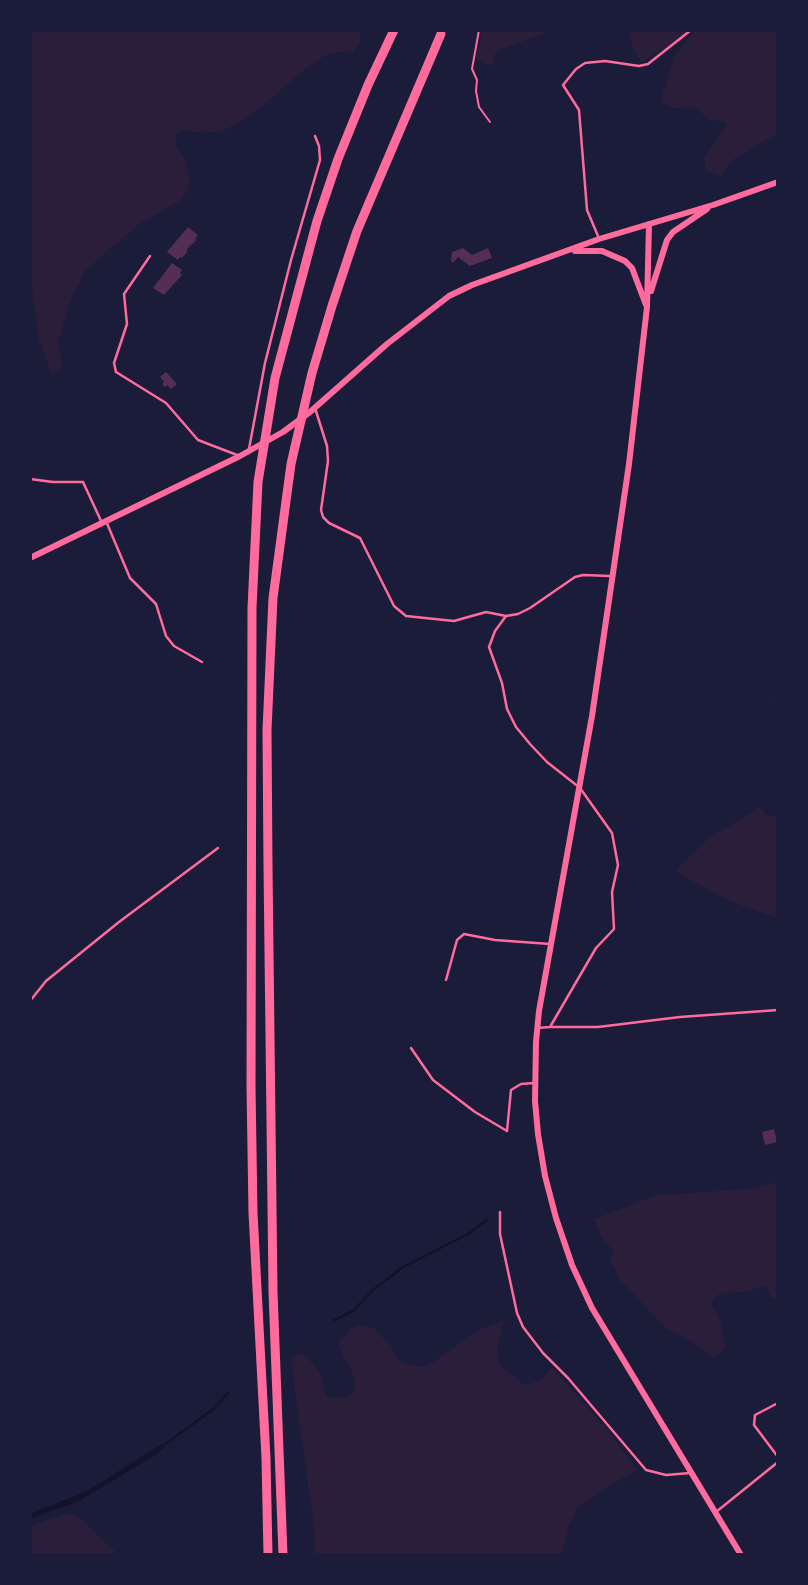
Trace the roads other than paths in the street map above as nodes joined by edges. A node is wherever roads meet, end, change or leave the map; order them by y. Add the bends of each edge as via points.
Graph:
1 (394, 30) edge
2 (691, 30) edge
3 (441, 34) dead end
4 (315, 136) dead end
5 (778, 182) edge
6 (713, 205) junction
7 (649, 224) junction
8 (600, 239) junction
9 (571, 250) junction
10 (150, 256) dead end
11 (647, 307) junction
12 (315, 408) junction
13 (248, 452) junction
14 (240, 456) junction
15 (30, 479) edge
16 (104, 522) junction
17 (30, 558) edge
18 (612, 576) junction
19 (506, 616) junction
20 (202, 662) dead end
21 (580, 788) junction
22 (218, 848) dead end
23 (550, 944) junction
24 (446, 980) dead end
25 (31, 996) edge
26 (30, 1001) edge
27 (778, 1010) edge
28 (550, 1027) junction
29 (537, 1028) junction
30 (411, 1048) dead end
31 (534, 1083) junction
32 (500, 1212) dead end
33 (778, 1403) edge
34 (778, 1459) edge
35 (693, 1473) junction
36 (716, 1512) junction
37 (268, 1555) edge
38 (283, 1555) edge
39 (741, 1555) edge

1 - 37 highway via 338,159 298,289 270,402 254,543 251,1087
2 - 8 lane via 648,64 585,63 563,85 579,110 587,210
3 - 38 highway via 357,231 312,373 273,597 268,716 273,1292
4 - 13 lane via 320,160 268,350
5 - 6 street
6 - 7 street
6 - 11 street via 667,240
7 - 8 street
7 - 11 street
8 - 9 street
9 - 11 street via 602,251 625,261
9 - 12 street via 449,296
10 - 14 lane via 126,287 127,324 114,363 116,372 166,403 198,440
11 - 18 street
12 - 13 street
12 - 19 lane via 327,446 323,517 360,538 399,612 416,619 454,621 486,612
13 - 14 street
14 - 16 street
15 - 16 lane via 83,482
16 - 17 street
16 - 20 lane via 130,578 156,604 166,636
18 - 19 lane via 575,577 530,608
18 - 21 street
19 - 21 lane via 489,647 507,709 530,744
21 - 23 street
21 - 28 lane via 615,843 614,929 596,948
22 - 25 lane
23 - 24 lane via 464,934 457,940
23 - 29 street
25 - 26 lane
27 - 28 lane via 598,1027
28 - 29 lane
29 - 31 street
30 - 31 lane via 433,1080 507,1131 512,1090
31 - 35 street via 545,1176 572,1265 592,1308
32 - 35 lane via 500,1234 523,1327 646,1470 666,1475
33 - 34 lane via 755,1415 754,1425
34 - 36 lane
35 - 36 street
36 - 39 street

